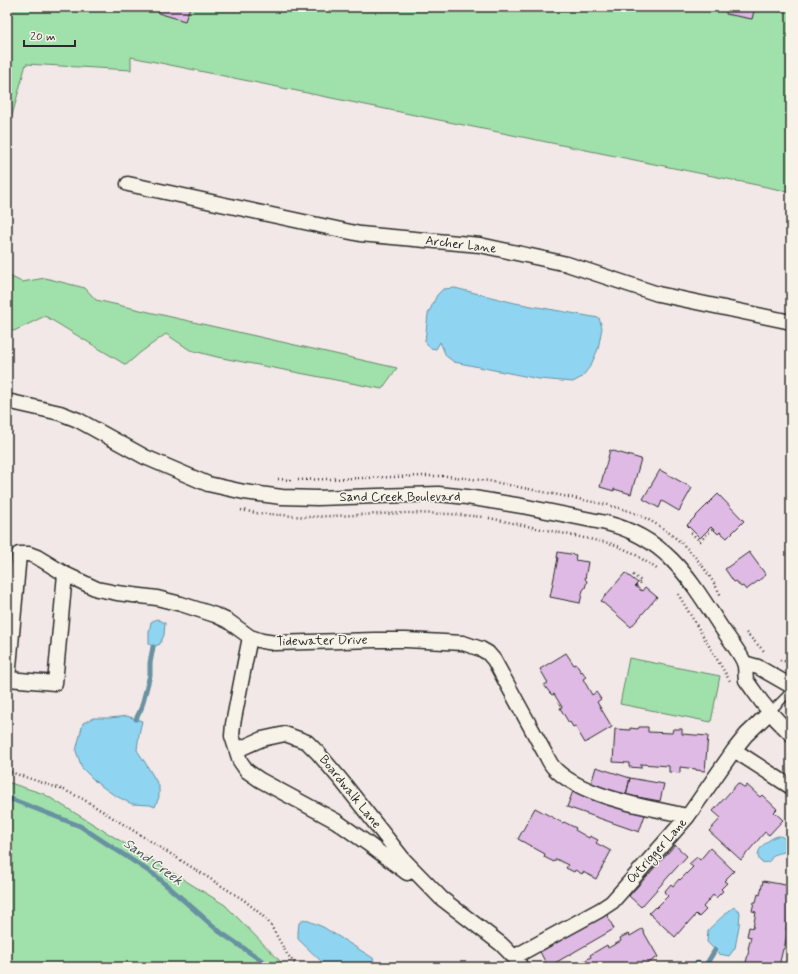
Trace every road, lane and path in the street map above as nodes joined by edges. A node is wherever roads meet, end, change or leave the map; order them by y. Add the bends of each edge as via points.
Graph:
1 (128, 184) dead end
2 (791, 322) edge
3 (7, 401) edge
4 (241, 510) dead end
5 (713, 529) dead end
6 (691, 533) dead end
7 (65, 574) junction
8 (662, 574) dead end
9 (633, 575) dead end
10 (636, 587) dead end
11 (677, 592) dead end
12 (250, 637) junction
13 (744, 663) junction
14 (732, 684) dead end
15 (791, 686) edge
16 (791, 691) edge
17 (770, 712) junction
18 (791, 734) edge
19 (237, 750) junction
20 (734, 750) junction
21 (7, 771) edge
22 (791, 787) edge
23 (688, 816) junction
24 (441, 898) junction
25 (518, 962) edge
26 (298, 967) edge

1 - 2 street, Archer Lane via 360,234 480,245 567,264 658,294
3 - 13 street, Sand Creek Boulevard via 60,412 145,457 208,484 244,492 317,498 438,494 522,506 613,525 645,538 676,564 693,584
4 - 8 path via 307,517 406,513 485,517 613,544 651,564
5 - 6 path via 700,541
7 - 7 street, Tidewater Drive via 55,683 8,678 19,554 37,557
7 - 12 street, Tidewater Drive via 97,590 157,598 215,615
9 - 10 path via 641,581
11 - 14 path
12 - 19 street, Boardwalk Lane via 233,724 232,736
12 - 23 street, Tidewater Drive via 275,643 406,640 463,643 481,648 494,660 547,757 562,775 594,792
13 - 15 street via 758,667
13 - 17 street, Sand Creek Boulevard via 747,681
16 - 17 lane
17 - 18 street, Sand Creek Boulevard
17 - 20 street, Outrigger Lane
19 - 24 street, Boardwalk Lane via 240,761 253,776 336,821
19 - 24 street, Boardwalk Lane via 262,739 285,734 307,742 404,860
20 - 22 street
20 - 23 street, Outrigger Lane
21 - 26 path via 83,799 244,900 270,924 287,954
23 - 25 street, Outrigger Lane via 612,902
24 - 25 street, Boardwalk Lane via 501,944

